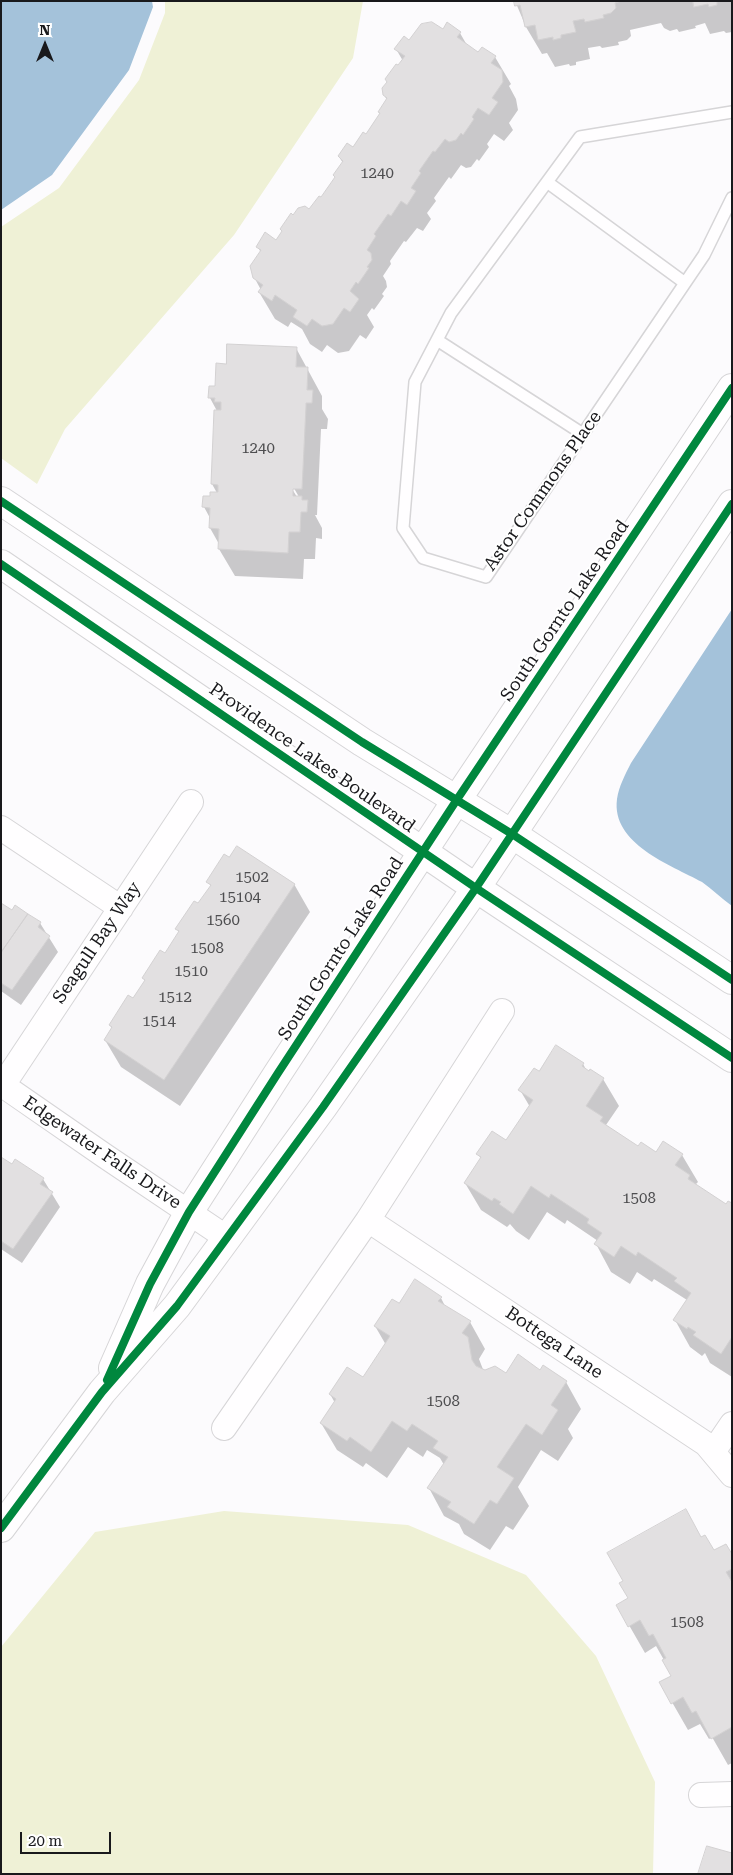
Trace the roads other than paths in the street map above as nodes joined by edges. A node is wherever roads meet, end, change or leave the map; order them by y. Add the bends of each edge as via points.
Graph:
1 (732, 112) edge
2 (547, 182) junction
3 (732, 198) edge
4 (685, 283) junction
5 (437, 340) junction
6 (732, 388) edge
7 (583, 434) junction
8 (1, 501) edge
9 (732, 504) edge
10 (1, 564) edge
11 (456, 801) junction
12 (191, 802) dead end
13 (1, 828) edge
14 (512, 834) junction
15 (423, 852) junction
16 (476, 888) junction
17 (121, 908) junction
18 (732, 980) edge
19 (502, 1011) dead end
20 (732, 1058) edge
21 (2, 1084) edge
22 (189, 1212) junction
23 (368, 1220) junction
24 (228, 1238) junction
25 (102, 1392) junction
26 (732, 1424) edge
27 (224, 1428) dead end
28 (713, 1452) junction
29 (732, 1475) edge
30 (1, 1528) edge
31 (732, 1794) edge
32 (701, 1795) dead end

1 - 2 lane, Astor Commons Place via 580,137
2 - 4 lane
2 - 5 lane, Astor Commons Place via 451,313
3 - 4 lane, Astor Commons Place via 704,255
4 - 7 lane, Astor Commons Place
5 - 7 lane
5 - 7 lane, Astor Commons Place via 415,382 403,528 423,558 486,577
6 - 11 street, South Gornto Lake Road
8 - 11 street
9 - 14 street, South Gornto Lake Road
10 - 15 street, Providence Lakes Boulevard
11 - 14 street
11 - 15 street, South Gornto Lake Road
12 - 17 street, Seagull Bay Way
13 - 17 street
14 - 16 street, South Gornto Lake Road
14 - 18 street
15 - 16 street, Providence Lakes Boulevard
15 - 22 street, South Gornto Lake Road
16 - 20 street, Providence Lakes Boulevard
16 - 24 street, South Gornto Lake Road
17 - 21 street, Seagull Bay Way
19 - 23 street
21 - 22 street, Edgewater Falls Drive
22 - 24 street, Edgewater Falls Drive
22 - 25 street, South Gornto Lake Road via 150,1284
23 - 27 street
23 - 28 street, Bottega Lane via 706,1444
24 - 25 street, South Gornto Lake Road via 177,1306
25 - 30 street, South Gornto Lake Road
26 - 28 street
28 - 29 street, Bottega Lane
31 - 32 street

